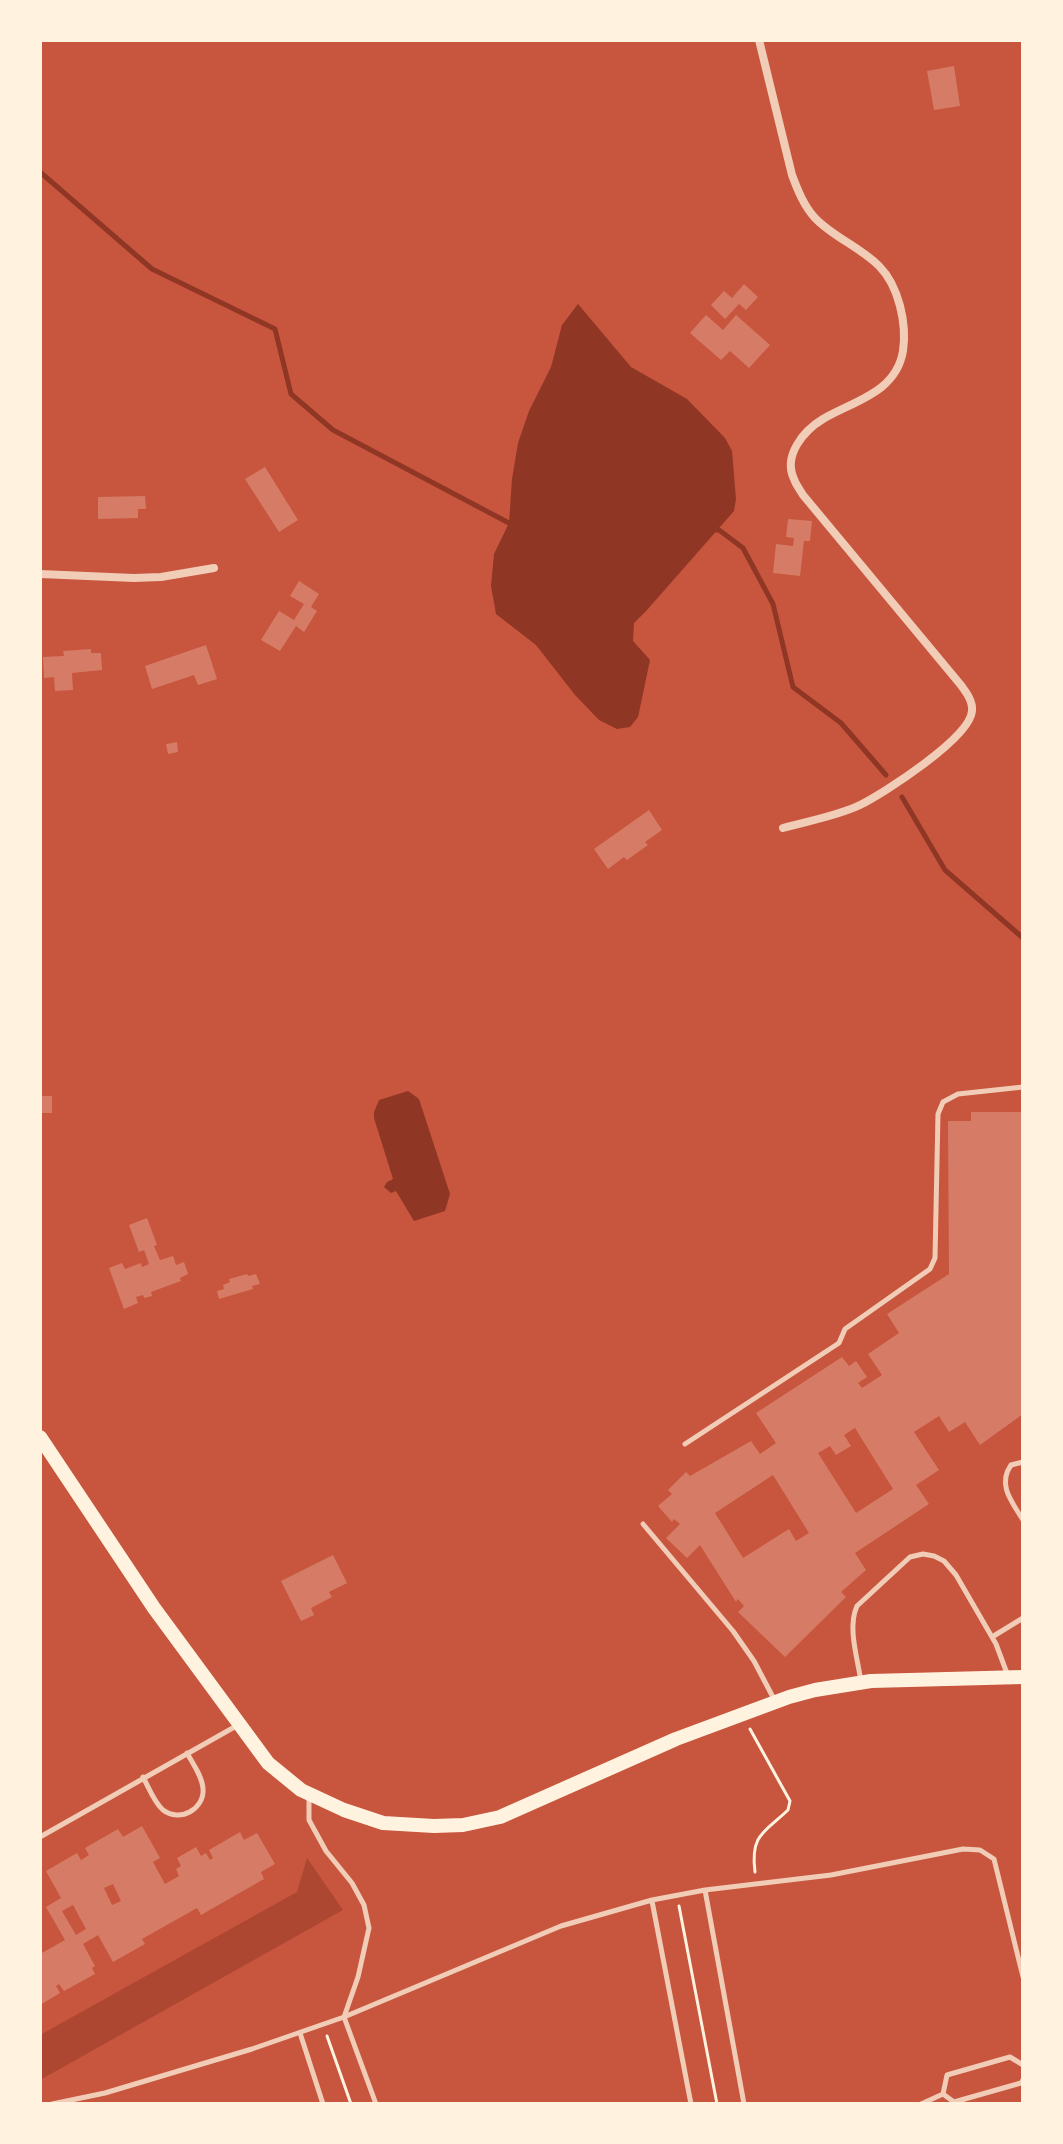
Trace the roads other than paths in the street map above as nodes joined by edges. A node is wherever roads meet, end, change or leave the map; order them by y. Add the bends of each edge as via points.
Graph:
1 (759, 40) edge
2 (214, 568) dead end
3 (40, 574) edge
4 (783, 828) dead end
5 (1023, 1087) edge
6 (40, 1437) edge
7 (685, 1444) dead end
8 (1023, 1462) edge
9 (1023, 1520) edge
10 (643, 1524) dead end
11 (1023, 1618) edge
12 (992, 1637) junction
13 (1016, 1677) edge
14 (861, 1682) junction
15 (775, 1702) junction
16 (239, 1725) junction
17 (187, 1753) junction
18 (143, 1777) junction
19 (309, 1794) junction
20 (40, 1837) edge
21 (705, 1890) junction
22 (652, 1900) junction
23 (1023, 1977) edge
24 (344, 2017) junction
25 (300, 2033) junction
26 (1023, 2065) edge
27 (1023, 2080) edge
28 (943, 2094) junction
29 (52, 2104) edge
30 (323, 2104) edge
31 (376, 2104) edge
32 (691, 2104) edge
33 (744, 2104) edge
34 (924, 2104) edge

1 - 4 street via 798,192 817,220 880,266 894,288 904,333 903,354 894,374 881,388 821,420 802,437 791,456 792,477 960,684 973,710 957,736 898,784 858,806
2 - 3 street via 134,578
5 - 7 lane via 958,1094 943,1102 938,1114 935,1258 930,1269 845,1329 839,1343
6 - 16 main road
8 - 9 lane via 1011,1465 1004,1483
10 - 15 lane via 733,1631
11 - 12 lane
12 - 13 lane
12 - 14 lane via 944,1561 923,1554 910,1557 853,1614
13 - 14 main road
14 - 15 main road
15 - 19 main road via 676,1739 500,1817 463,1825 383,1823
16 - 17 lane
16 - 19 main road via 268,1763
17 - 18 lane
17 - 18 lane via 203,1785 201,1800 191,1812 176,1815 161,1809
18 - 20 lane
19 - 24 lane via 309,1820 352,1883 369,1928
21 - 22 lane
21 - 23 lane via 980,1850 994,1859
21 - 33 lane
22 - 24 lane via 561,1926
22 - 32 lane
24 - 25 lane
24 - 31 lane
25 - 29 lane via 105,2093
25 - 30 lane
26 - 28 lane via 1010,2057 947,2075
27 - 28 lane via 954,2102
28 - 34 lane

